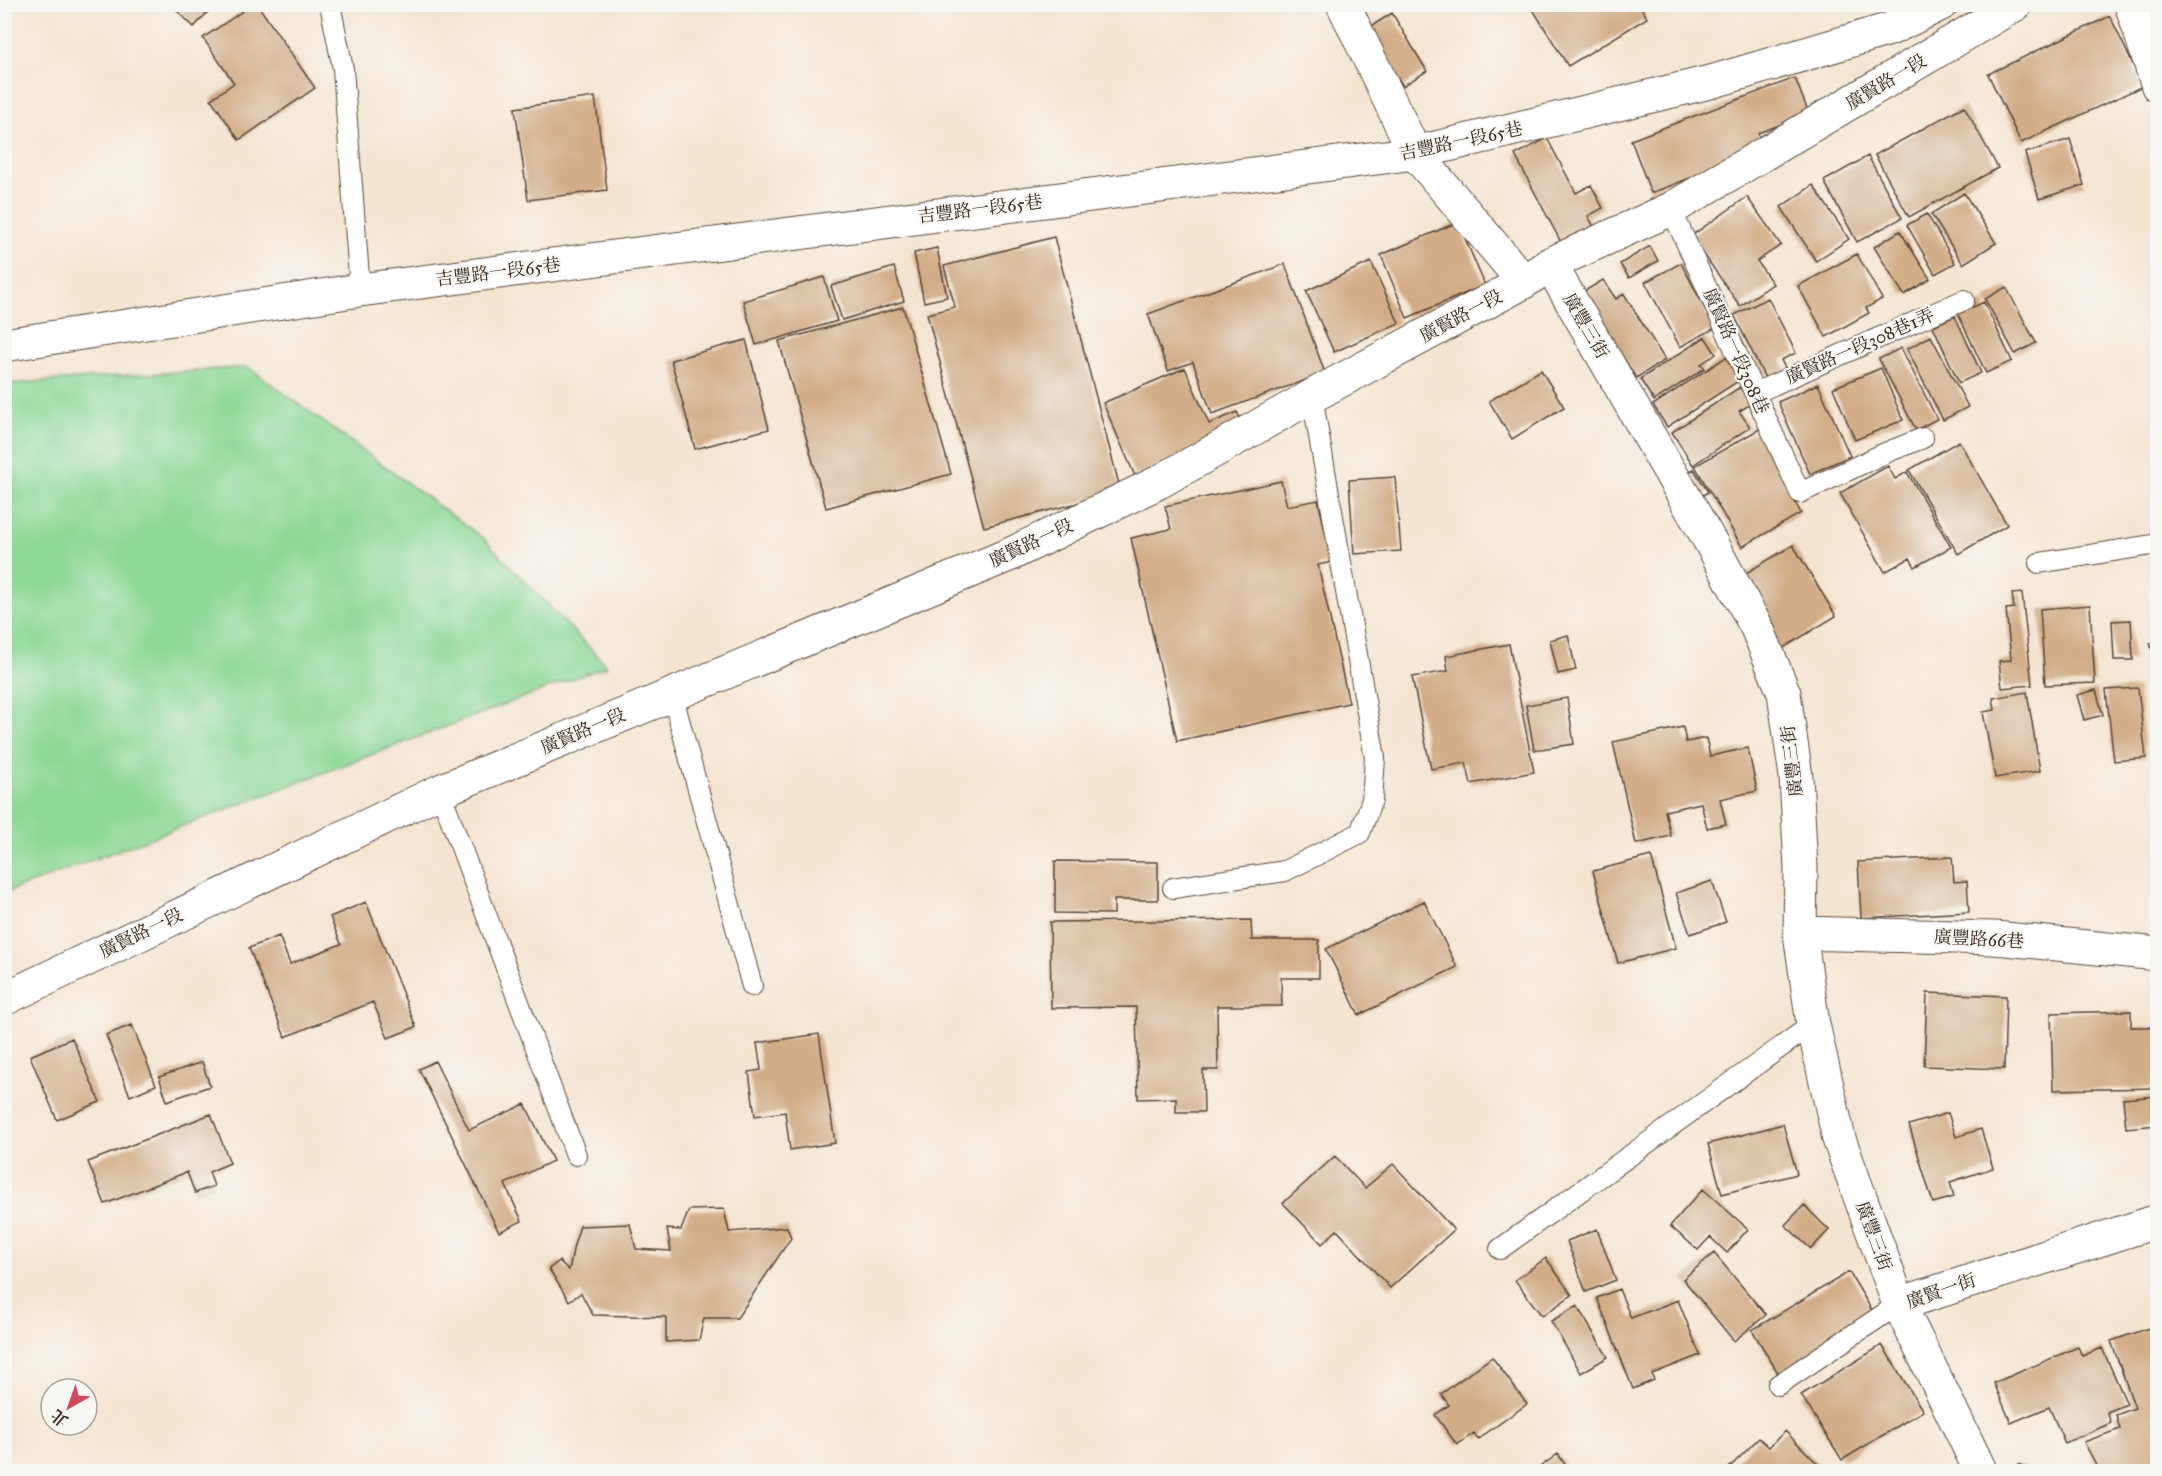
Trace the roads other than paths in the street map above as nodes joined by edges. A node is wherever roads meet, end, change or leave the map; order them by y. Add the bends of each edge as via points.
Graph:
1 (330, 4) edge
2 (1342, 4) edge
3 (1941, 4) edge
4 (2016, 4) edge
5 (2131, 4) edge
6 (2157, 86) edge
7 (1415, 153) junction
8 (1671, 209) junction
9 (1550, 264) junction
10 (1524, 282) junction
11 (360, 290) junction
12 (1964, 300) dead end
13 (4, 345) edge
14 (1755, 393) junction
15 (1312, 396) junction
16 (1923, 438) dead end
17 (2157, 544) edge
18 (2039, 563) dead end
19 (672, 694) junction
20 (440, 791) junction
21 (1173, 888) dead end
22 (1800, 933) junction
23 (2157, 954) edge
24 (752, 986) dead end
25 (4, 999) edge
26 (1813, 1024) junction
27 (576, 1155) dead end
28 (2157, 1221) edge
29 (1500, 1249) dead end
30 (1899, 1304) junction
31 (1778, 1385) dead end
32 (1978, 1472) edge

1 - 11 lane via 343,69
2 - 7 street
3 - 7 street, 吉豐路一段65巷 via 1890,28 1714,81
4 - 8 street, 廣賢路一段
5 - 6 street
7 - 10 street
7 - 11 street, 吉豐路一段65巷
8 - 9 street, 廣賢路一段
8 - 14 lane, 廣賢路一段308巷
9 - 10 street, 廣賢路一段
9 - 22 street, 廣豐三街 via 1711,543 1757,628 1784,693 1797,789
10 - 15 street, 廣賢路一段
11 - 13 street, 吉豐路一段65巷
12 - 14 lane, 廣賢路一段308巷1弄
14 - 16 lane, 廣賢路一段308巷 via 1800,493
15 - 19 street, 廣賢路一段 via 1159,482 1011,554
15 - 21 lane via 1375,758 1372,800 1360,833 1285,871
17 - 18 lane
19 - 20 street, 廣賢路一段
19 - 24 lane
20 - 25 street, 廣賢路一段
20 - 27 lane
22 - 23 street, 廣豐路66巷 via 1995,938
22 - 26 street, 廣豐三街
26 - 29 lane
26 - 30 street, 廣豐三街 via 1839,1139
28 - 30 street, 廣賢一街
30 - 31 lane
30 - 32 street, 廣賢一街

